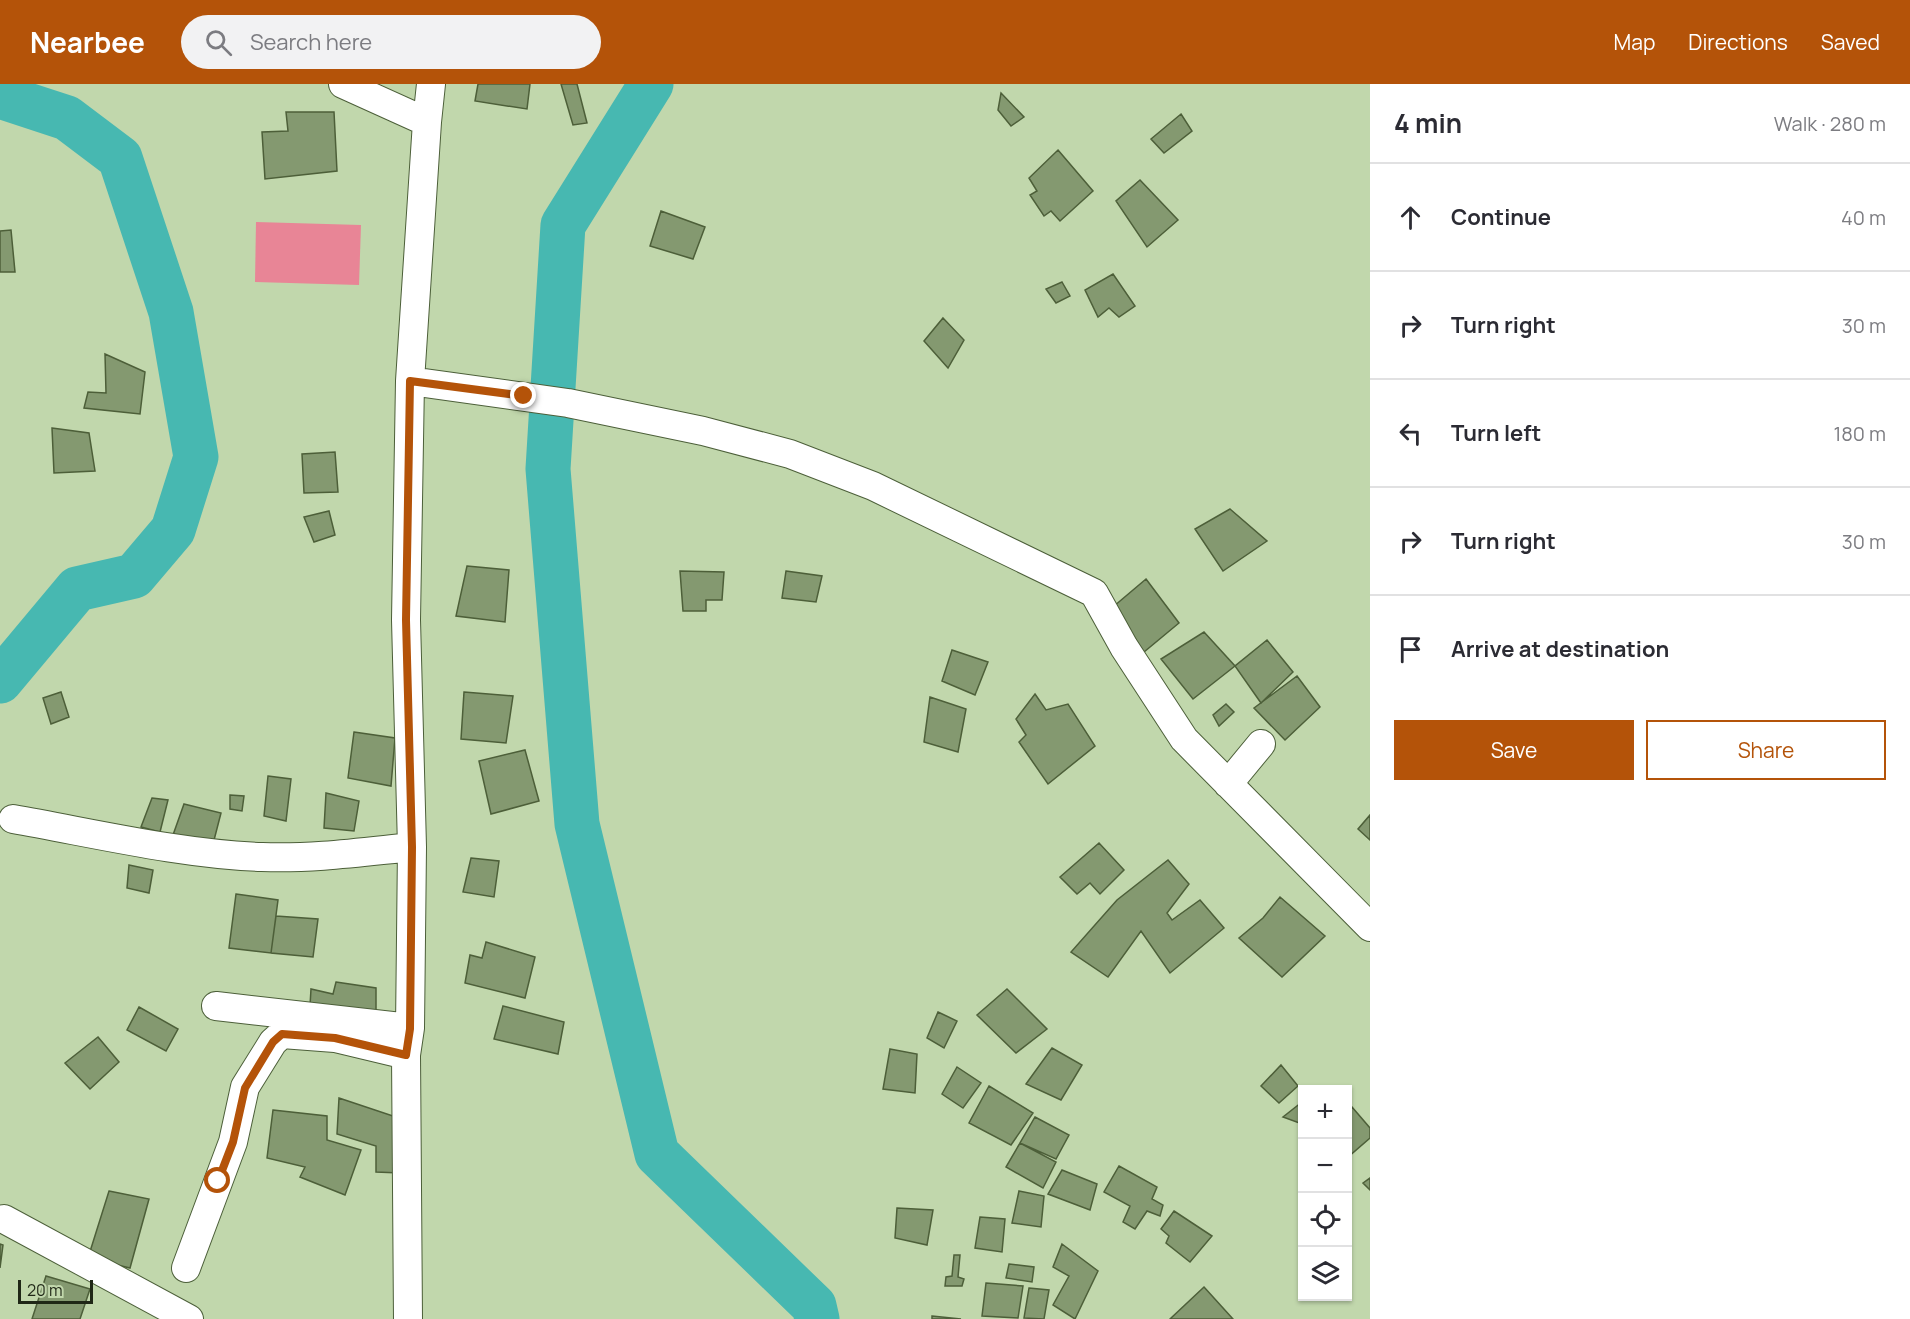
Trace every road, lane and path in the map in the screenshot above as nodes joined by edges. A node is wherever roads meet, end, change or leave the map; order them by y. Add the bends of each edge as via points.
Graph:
1 (343, 84) edge
2 (431, 84) edge
3 (427, 122) junction
4 (410, 381) junction
5 (1261, 744) dead end
6 (1228, 784) junction
7 (13, 819) dead end
8 (412, 847) junction
9 (1370, 927) edge
10 (216, 1006) dead end
11 (408, 1042) junction
12 (4, 1219) dead end
13 (186, 1268) dead end
14 (189, 1319) edge
15 (408, 1319) edge

1 - 3 street
2 - 3 street
3 - 4 street
4 - 6 street via 568,403 790,454 873,486 1094,593 1184,739
4 - 8 street via 406,620
5 - 6 street
6 - 9 street
7 - 8 street via 252,856 340,855
8 - 11 street
10 - 11 street
11 - 13 street via 282,1034 273,1042 245,1088 233,1142
11 - 15 street
12 - 14 street

